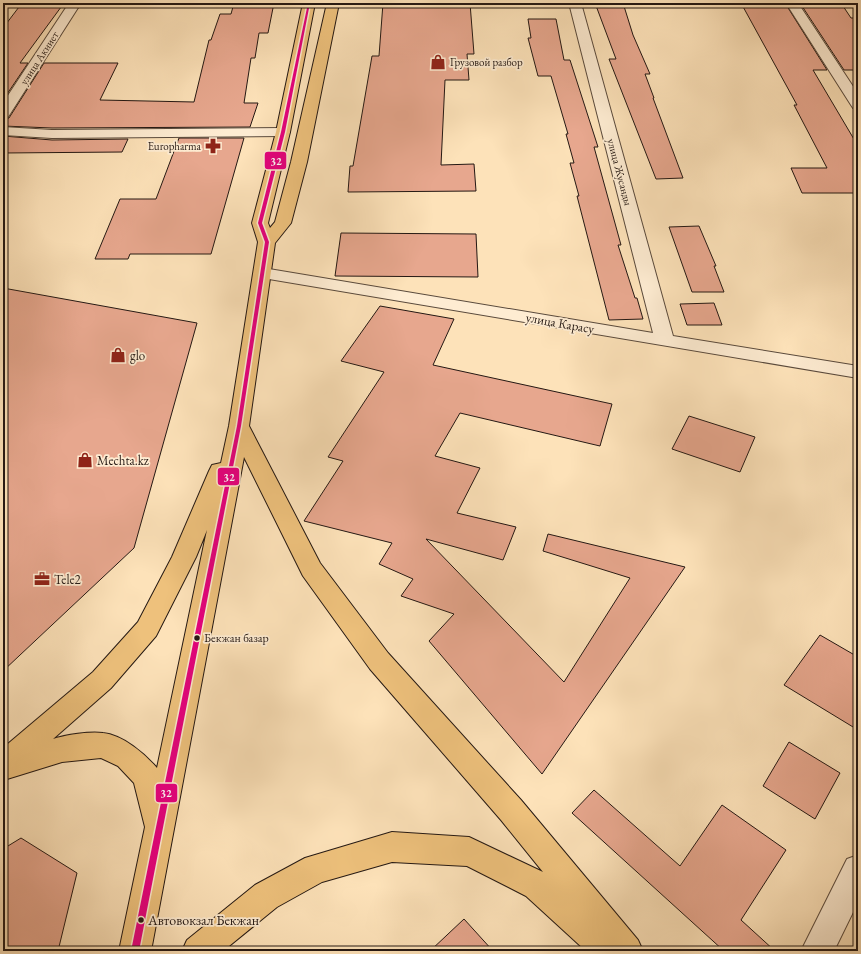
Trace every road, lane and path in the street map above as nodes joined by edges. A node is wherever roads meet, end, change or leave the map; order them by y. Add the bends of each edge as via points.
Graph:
1 (75, 3) edge
2 (309, 3) edge
3 (333, 3) edge
4 (575, 3) edge
5 (792, 3) edge
6 (858, 105) edge
7 (3, 114) edge
8 (3, 131) edge
9 (283, 132) junction
10 (267, 192) junction
11 (291, 192) junction
12 (267, 242) junction
13 (262, 273) junction
14 (665, 342) junction
15 (858, 372) edge
16 (239, 426) junction
17 (3, 766) edge
18 (159, 830) junction
19 (858, 870) edge
20 (135, 951) edge
21 (198, 951) edge
22 (608, 951) edge
23 (626, 951) edge
24 (817, 951) edge

1 - 7 street, улица Акниет
2 - 9 highway
3 - 11 highway
4 - 14 street, улица Жусанды
5 - 6 street
8 - 9 street via 52,134
9 - 10 highway
10 - 11 highway
10 - 12 highway via 260,223
11 - 12 highway via 283,222
12 - 13 highway
13 - 14 street, улица Карасу
13 - 16 highway
14 - 15 street, улица Карасу
16 - 17 highway via 184,557 147,629 102,680
16 - 18 highway
16 - 23 highway via 311,569 329,594 379,661 511,810
17 - 18 highway via 62,749 103,745 128,757 147,777
18 - 20 highway
19 - 24 street
21 - 22 highway via 266,896 316,869 392,847 469,852 537,885

